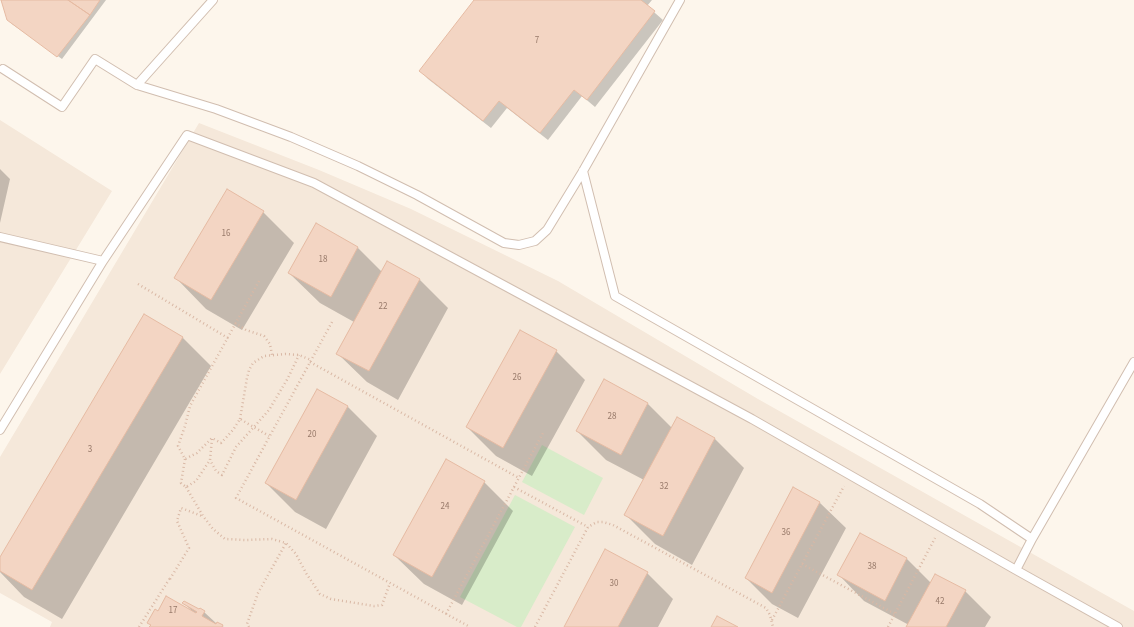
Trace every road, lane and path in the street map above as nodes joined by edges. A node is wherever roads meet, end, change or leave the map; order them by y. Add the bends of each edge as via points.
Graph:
1 (213, 0) edge
2 (680, 0) edge
3 (3, 69) dead end
4 (137, 85) junction
5 (583, 171) junction
6 (0, 237) edge
7 (103, 261) junction
8 (259, 281) dead end
9 (138, 284) dead end
10 (332, 322) dead end
11 (235, 323) junction
12 (228, 338) junction
13 (272, 355) junction
14 (299, 355) junction
15 (310, 361) junction
16 (1134, 362) edge
17 (240, 419) junction
18 (255, 427) junction
19 (0, 430) edge
20 (544, 431) dead end
21 (269, 436) junction
22 (212, 438) junction
23 (184, 459) junction
24 (210, 460) junction
25 (850, 475) junction
26 (519, 478) junction
27 (186, 487) junction
28 (514, 487) junction
29 (203, 516) junction
30 (588, 527) junction
31 (941, 527) junction
32 (1032, 539) junction
33 (286, 543) junction
34 (802, 564) junction
35 (1016, 570) junction
36 (390, 583) junction
37 (446, 614) junction
38 (895, 614) junction
39 (772, 620) junction
40 (140, 627) edge
41 (249, 627) edge
42 (470, 627) edge
43 (535, 627) edge
44 (773, 627) edge
45 (888, 627) edge
46 (1118, 627) edge

1 - 4 lane
2 - 5 lane
3 - 4 lane via 62,106 95,59
4 - 5 lane via 216,109 338,157 417,195 504,243 519,245 535,241 547,230
5 - 32 lane via 615,296 980,504
6 - 7 lane
7 - 19 lane
7 - 25 lane via 187,135 314,183 746,416
8 - 11 path
9 - 12 path
10 - 15 path
11 - 12 path
11 - 13 path via 264,336 270,344
12 - 23 path via 190,406 178,446
13 - 14 path
13 - 17 path via 264,356 249,370
14 - 15 path
14 - 18 path via 269,410
15 - 21 path
15 - 26 path
16 - 32 lane
17 - 18 path
17 - 22 path via 221,443
18 - 21 path
18 - 24 path via 236,447 222,475 216,471
20 - 26 path
21 - 36 path via 236,498
22 - 23 path via 197,453
22 - 24 path
23 - 27 path via 181,483
24 - 27 path via 196,481
25 - 31 lane
25 - 34 path
26 - 28 path
27 - 29 path
28 - 30 path
28 - 37 path
29 - 33 path via 225,539 272,539
29 - 40 path via 180,508 177,521 189,548
30 - 39 path via 597,522 613,525 766,608
30 - 43 path
31 - 35 lane
31 - 38 path
32 - 35 lane
33 - 36 path via 296,554 320,594 331,599 382,605
33 - 41 path via 258,593 247,624
34 - 38 path
34 - 39 path
35 - 46 lane
36 - 37 path
37 - 42 path
38 - 45 path
39 - 44 path

